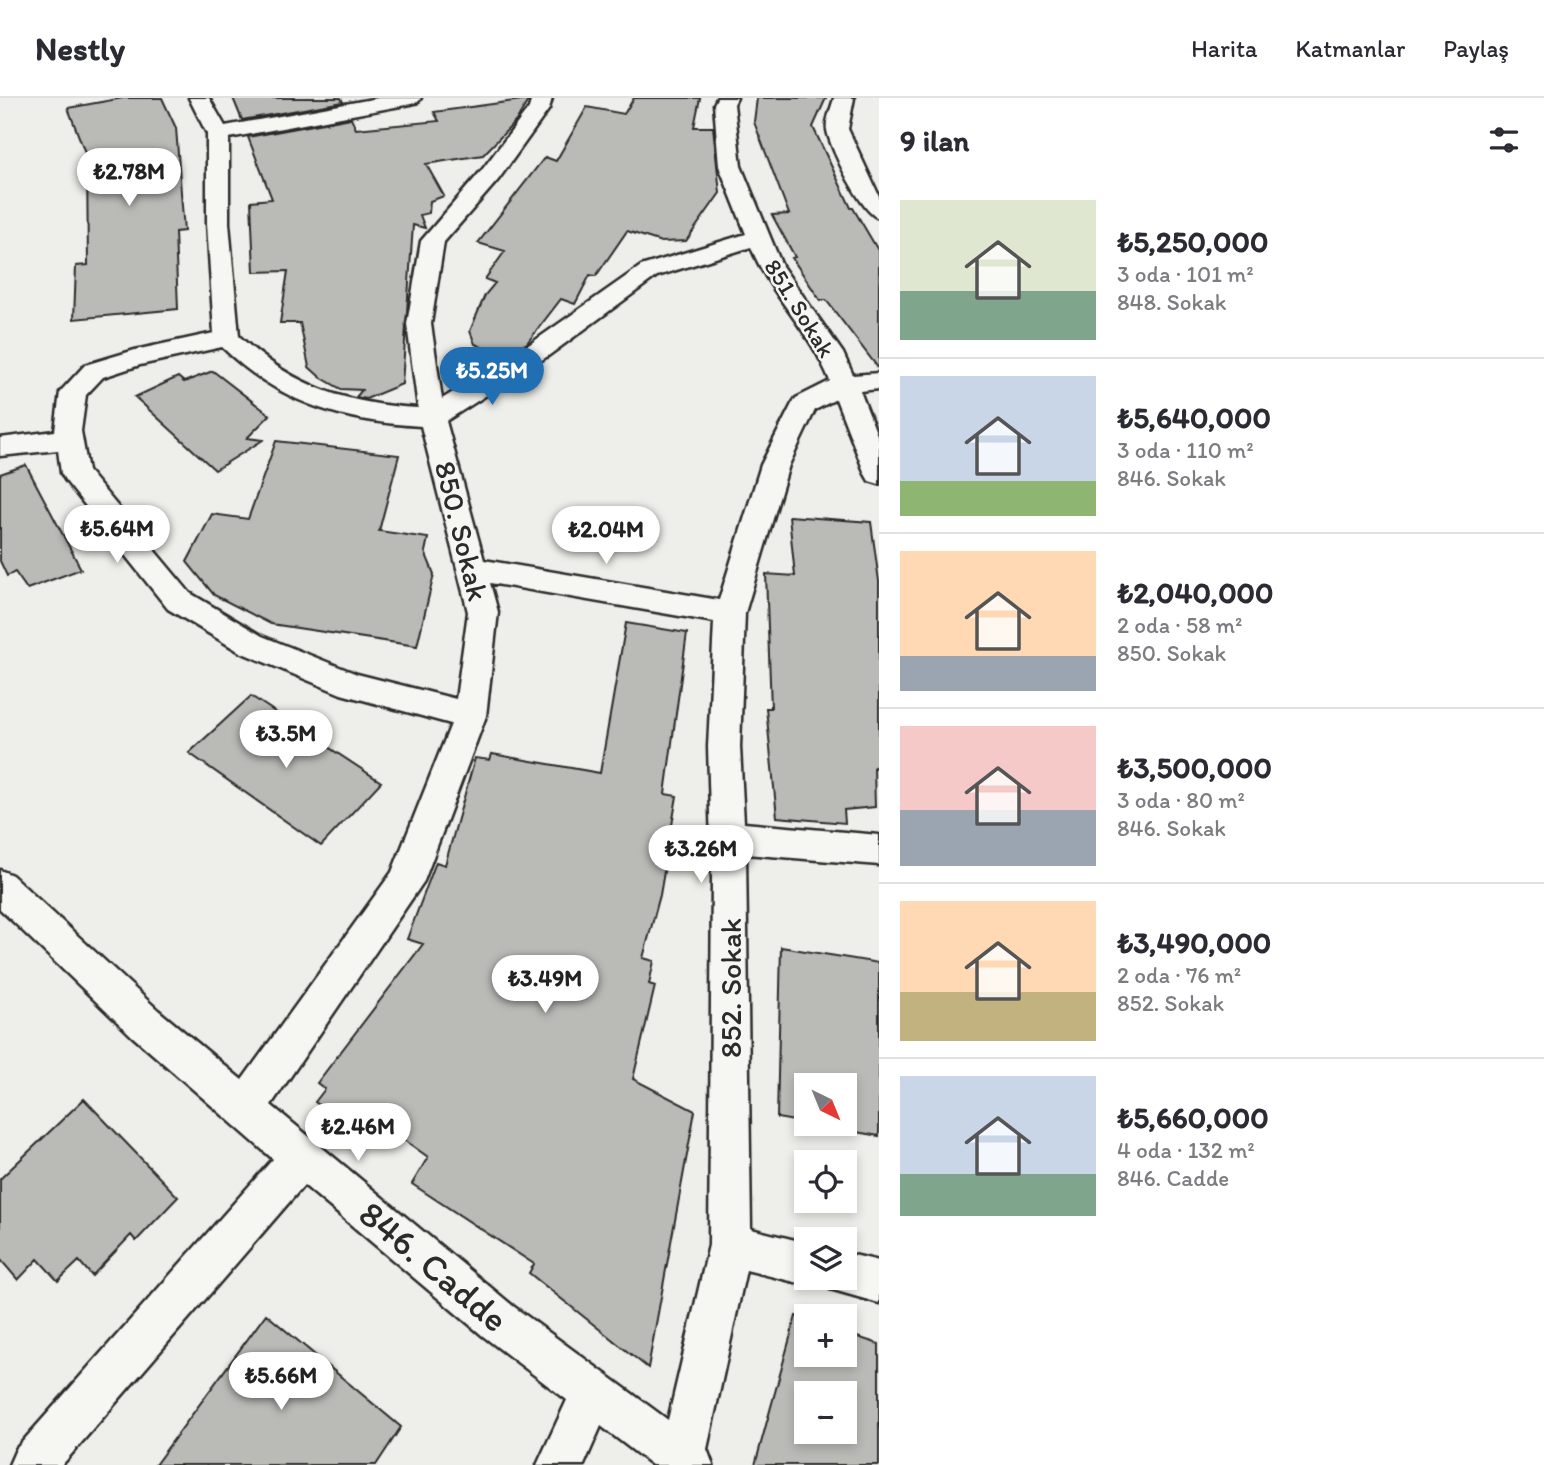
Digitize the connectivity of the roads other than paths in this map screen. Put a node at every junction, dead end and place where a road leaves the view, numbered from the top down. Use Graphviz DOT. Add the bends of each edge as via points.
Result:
graph roads {
  1 [pos="199,98"];
  2 [pos="411,98"];
  3 [pos="542,98"];
  4 [pos="727,98"];
  5 [pos="844,98"];
  6 [pos="218,134"];
  7 [pos="879,211"];
  8 [pos="759,237"];
  9 [pos="227,338"];
  10 [pos="879,381"];
  11 [pos="844,384"];
  12 [pos="432,418"];
  13 [pos="69,439"];
  14 [pos="0,447"];
  15 [pos="879,474"];
  16 [pos="473,569"];
  17 [pos="730,613"];
  18 [pos="470,716"];
  19 [pos="728,837"];
  20 [pos="879,850"];
  21 [pos="0,886"];
  22 [pos="245,1109"];
  23 [pos="302,1157"];
  24 [pos="730,1245"];
  25 [pos="794,1261"];
  26 [pos="857,1276"];
  27 [pos="879,1282"];
  28 [pos="594,1392"];
  29 [pos="686,1461"];
  30 [pos="32,1465"];
  31 [pos="560,1465"];
  1 -- 6 [label="street"];
  2 -- 6 [label="street"];
  3 -- 12 [label="street, 850. Sokak" via="490,175 433,242 419,324"];
  4 -- 8 [label="street, 851. Sokak" via="730,166"];
  5 -- 7 [label="street" via="838,130"];
  6 -- 9 [label="street" via="218,223"];
  8 -- 11 [label="street, 851. Sokak" via="770,266 834,359"];
  8 -- 12 [label="street" via="649,271 539,350"];
  9 -- 12 [label="street" via="251,360 315,399 377,415"];
  9 -- 13 [label="street" via="94,371 73,392"];
  10 -- 11 [label="street"];
  11 -- 15 [label="street, 851. Sokak"];
  11 -- 17 [label="street, 852. Sokak" via="805,404 775,465"];
  12 -- 16 [label="street, 850. Sokak"];
  13 -- 14 [label="street"];
  13 -- 18 [label="street" via="75,473 179,601 251,644 352,685"];
  16 -- 17 [label="street"];
  16 -- 18 [label="street, 850. Sokak" via="483,612"];
  17 -- 19 [label="street, 852. Sokak" via="724,747"];
  18 -- 22 [label="street, 850. Sokak" via="406,880"];
  19 -- 20 [label="street"];
  19 -- 24 [label="street, 852. Sokak"];
  21 -- 22 [label="street, 846. Cadde" via="145,1023"];
  22 -- 23 [label="street, 846. Cadde"];
  23 -- 28 [label="street, 846. Cadde" via="498,1321"];
  23 -- 30 [label="street"];
  24 -- 25 [label="street"];
  24 -- 29 [label="street, 852. Sokak"];
  26 -- 27 [label="street"];
  28 -- 29 [label="street, 846. Cadde"];
  28 -- 31 [label="street"];
}
